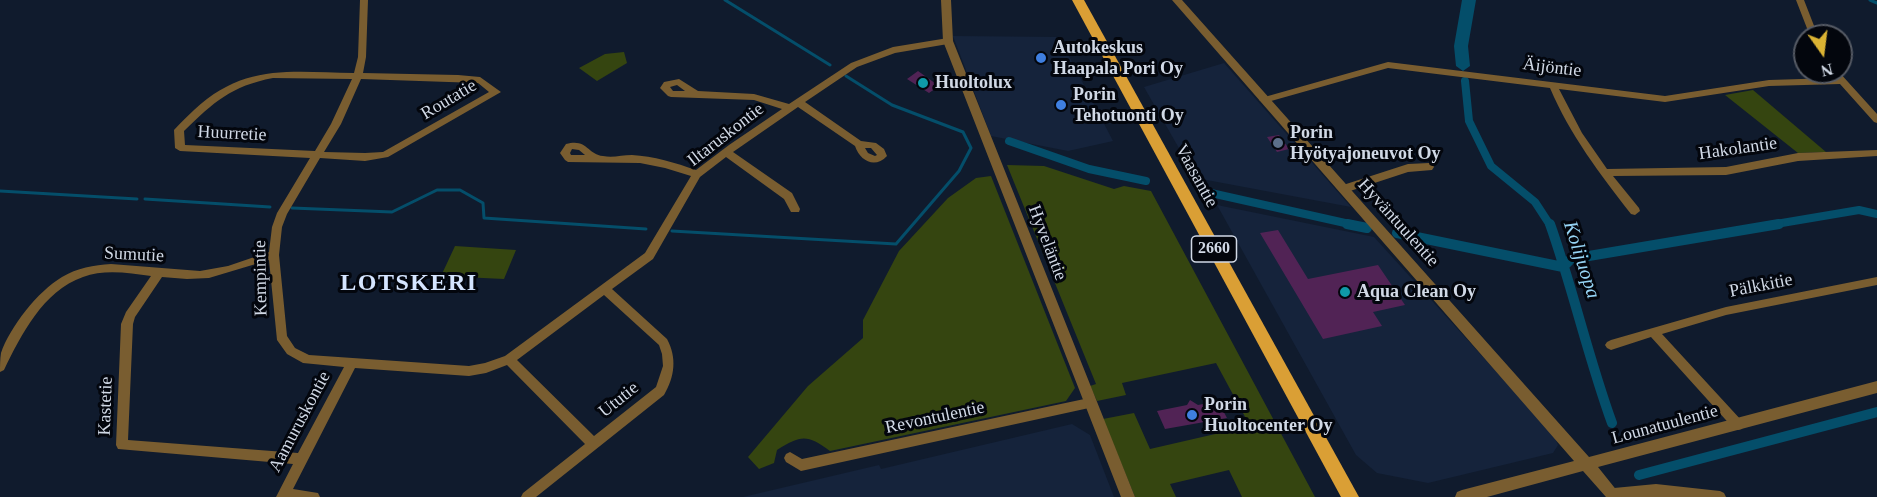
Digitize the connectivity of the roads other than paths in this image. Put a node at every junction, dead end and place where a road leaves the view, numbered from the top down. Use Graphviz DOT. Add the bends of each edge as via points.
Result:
graph roads {
  1 [pos="364,0"];
  2 [pos="946,0"];
  3 [pos="1078,0"];
  4 [pos="1177,0"];
  5 [pos="1800,0"];
  6 [pos="1809,24"];
  7 [pos="948,41"];
  8 [pos="358,76"];
  9 [pos="1793,82"];
  10 [pos="1844,84"];
  11 [pos="1553,85"];
  12 [pos="696,94"];
  13 [pos="1264,100"];
  14 [pos="794,105"];
  15 [pos="1877,120"];
  16 [pos="859,144"];
  17 [pos="726,152"];
  18 [pos="1877,153"];
  19 [pos="318,155"];
  20 [pos="598,159"];
  21 [pos="1429,167"];
  22 [pos="1604,173"];
  23 [pos="697,174"];
  24 [pos="1344,189"];
  25 [pos="795,208"];
  26 [pos="1635,211"];
  27 [pos="274,255"];
  28 [pos="160,272"];
  29 [pos="1877,281"];
  30 [pos="604,290"];
  31 [pos="1653,332"];
  32 [pos="1611,345"];
  33 [pos="509,359"];
  34 [pos="351,365"];
  35 [pos="0,367"];
  36 [pos="1877,387"];
  37 [pos="1089,403"];
  38 [pos="1738,425"];
  39 [pos="593,444"];
  40 [pos="790,458"];
  41 [pos="301,459"];
  42 [pos="1588,464"];
  43 [pos="282,496"];
  44 [pos="1615,496"];
  45 [pos="314,497"];
  46 [pos="527,497"];
  47 [pos="1128,497"];
  48 [pos="1350,497"];
  49 [pos="1462,497"];
  50 [pos="1720,497"];
  1 -- 8 [label="street, Kempintie"];
  2 -- 7 [label="street, Hyveläntie"];
  3 -- 48 [label="main road, Vaasantie / 2660"];
  4 -- 13 [label="street, Hyväntuulentie"];
  5 -- 6 [label="street"];
  7 -- 14 [label="street, Iltaruskontie" via="872,57"];
  7 -- 37 [label="street, Hyveläntie"];
  8 -- 19 [label="street, Kempintie"];
  8 -- 19 [label="street, Routatie" via="480,80 496,92 385,155"];
  8 -- 19 [label="street, Huurretie" via="254,78 218,92 178,130 180,148"];
  9 -- 11 [label="street, Äijöntie" via="1665,99"];
  10 -- 15 [label="street"];
  11 -- 13 [label="street, Äijöntie" via="1388,64"];
  11 -- 22 [label="street" via="1584,146"];
  12 -- 14 [label="street" via="754,97"];
  13 -- 24 [label="street, Hyväntuulentie"];
  14 -- 16 [label="street"];
  14 -- 17 [label="street, Iltaruskontie"];
  17 -- 23 [label="street, Iltaruskontie"];
  17 -- 25 [label="street" via="788,196"];
  18 -- 22 [label="street, Hakolantie" via="1798,157 1726,171"];
  19 -- 27 [label="street, Kempintie" via="282,213"];
  20 -- 23 [label="street" via="652,161"];
  21 -- 24 [label="street" via="1408,168"];
  22 -- 26 [label="street"];
  23 -- 30 [label="street, Iltaruskontie" via="648,256"];
  24 -- 42 [label="street, Hyväntuulentie"];
  27 -- 28 [label="street, Sumutie" via="217,273"];
  27 -- 34 [label="street, Kempintie" via="279,328 285,344 308,360"];
  28 -- 35 [label="street, Sumutie" via="101,268 57,284 11,343"];
  28 -- 41 [label="street, Kastetie" via="127,324 122,445"];
  29 -- 31 [label="street, Pälkkitie" via="1726,311"];
  30 -- 33 [label="street, Iltaruskontie"];
  30 -- 39 [label="street, Ututie" via="663,342 669,358 660,391"];
  31 -- 32 [label="street, Pälkkitie"];
  31 -- 38 [label="street"];
  33 -- 34 [label="street, Kempintie" via="469,371"];
  33 -- 39 [label="street, Ututie"];
  34 -- 41 [label="street, Aamuruskontie"];
  36 -- 38 [label="street, Lounatuulentie"];
  37 -- 40 [label="street, Revontulentie" via="801,465"];
  37 -- 47 [label="street, Hyveläntie"];
  38 -- 42 [label="street, Lounatuulentie"];
  39 -- 46 [label="street"];
  41 -- 43 [label="street, Aamuruskontie"];
  42 -- 44 [label="street, Hyväntuulentie"];
  42 -- 49 [label="street, Lounatuulentie"];
  43 -- 45 [label="street"];
  44 -- 50 [label="street" via="1656,490"];
}
